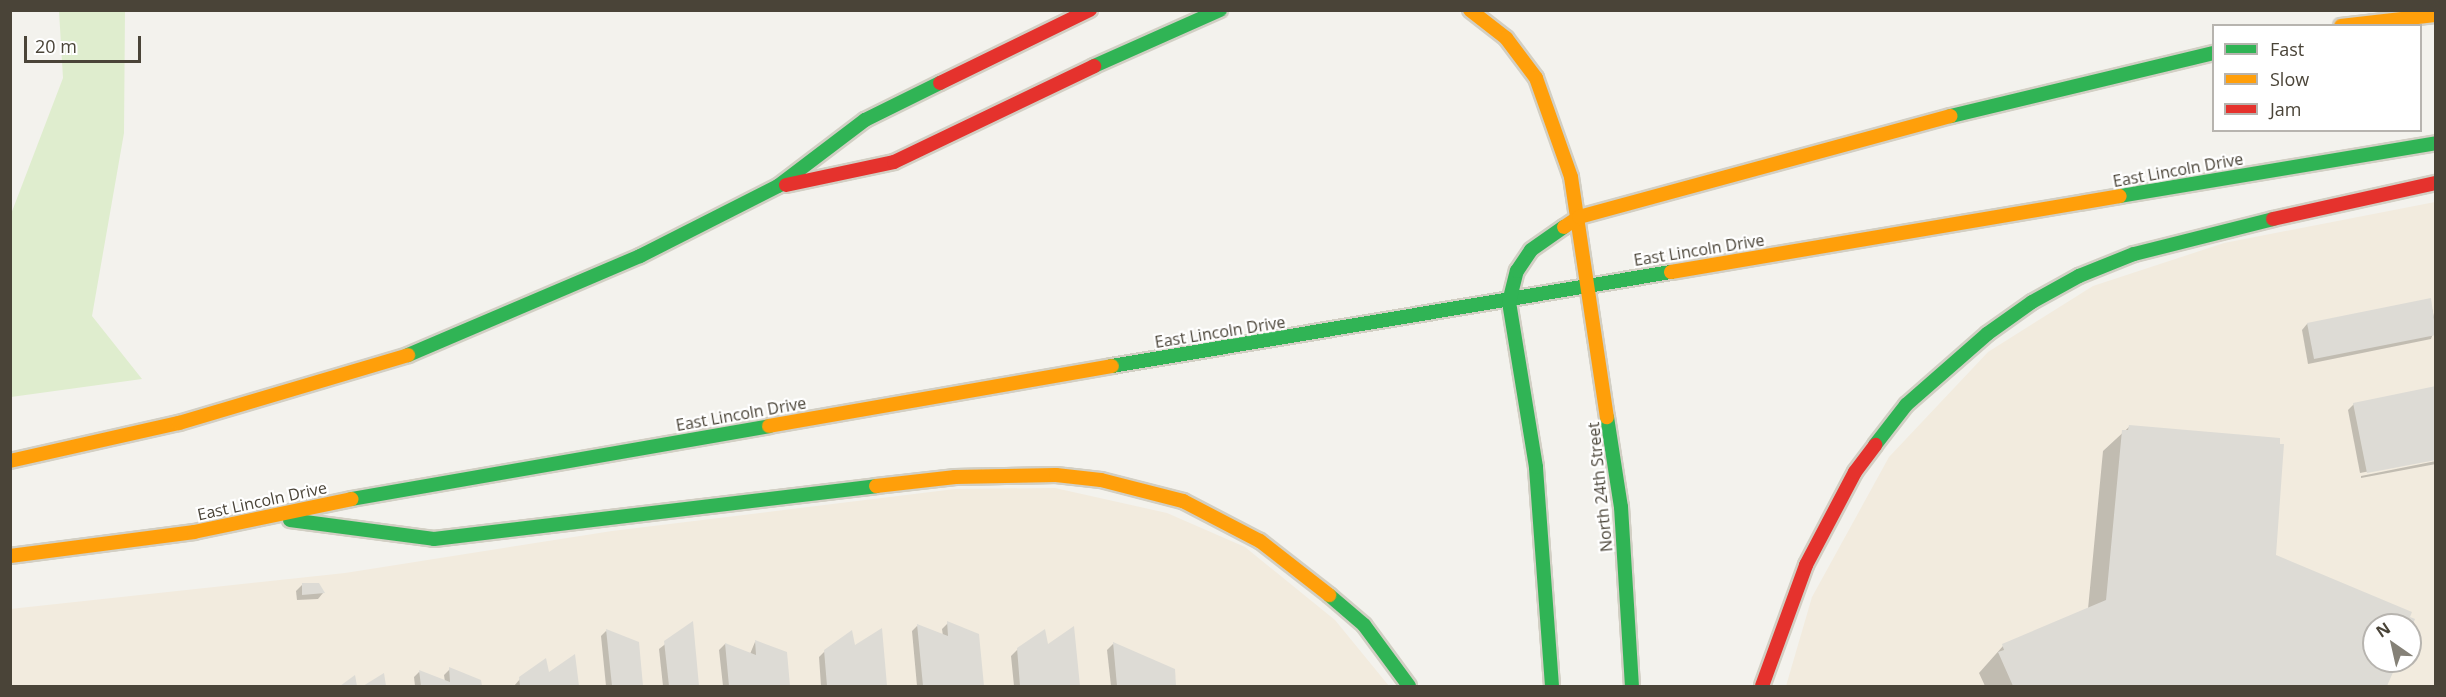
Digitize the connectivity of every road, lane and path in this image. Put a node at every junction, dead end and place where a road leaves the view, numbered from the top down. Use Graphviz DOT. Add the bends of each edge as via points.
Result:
graph roads {
  1 [pos="1090,10"];
  2 [pos="1220,10"];
  3 [pos="1470,10"];
  4 [pos="2436,15"];
  5 [pos="2358,24"];
  6 [pos="2212,53"];
  7 [pos="2436,143"];
  8 [pos="2436,183"];
  9 [pos="778,186"];
  10 [pos="1579,217"];
  11 [pos="1585,286"];
  12 [pos="1509,302"];
  13 [pos="10,461"];
  14 [pos="258,516"];
  15 [pos="10,556"];
  16 [pos="1409,687"];
  17 [pos="1552,687"];
  18 [pos="1632,687"];
  19 [pos="1762,687"];
  1 -- 9 [label="main road" via="865,120"];
  2 -- 9 [label="main road" via="1097,64 894,162"];
  3 -- 10 [label="main road, North 24th Street" via="1506,38 1536,78 1571,177"];
  4 -- 5 [label="main road"];
  6 -- 10 [label="main road" via="2011,100"];
  7 -- 11 [label="main road, East Lincoln Drive"];
  8 -- 19 [label="main road" via="2188,237 2134,254 2079,276 2032,302 1987,334 1906,405 1854,472 1806,565"];
  9 -- 13 [label="main road" via="544,300 398,359 179,423"];
  10 -- 11 [label="main road, North 24th Street"];
  10 -- 12 [label="main road" via="1531,250 1517,271"];
  11 -- 12 [label="main road, East Lincoln Drive"];
  11 -- 18 [label="main road, North 24th Street" via="1596,329 1621,507"];
  12 -- 14 [label="main road, East Lincoln Drive" via="1002,385"];
  12 -- 17 [label="main road" via="1536,467"];
  14 -- 15 [label="main road, East Lincoln Drive" via="194,532"];
  14 -- 16 [label="main road" via="434,539 955,477 1056,475 1101,480 1183,501 1223,519 1295,565 1364,625"];
}
